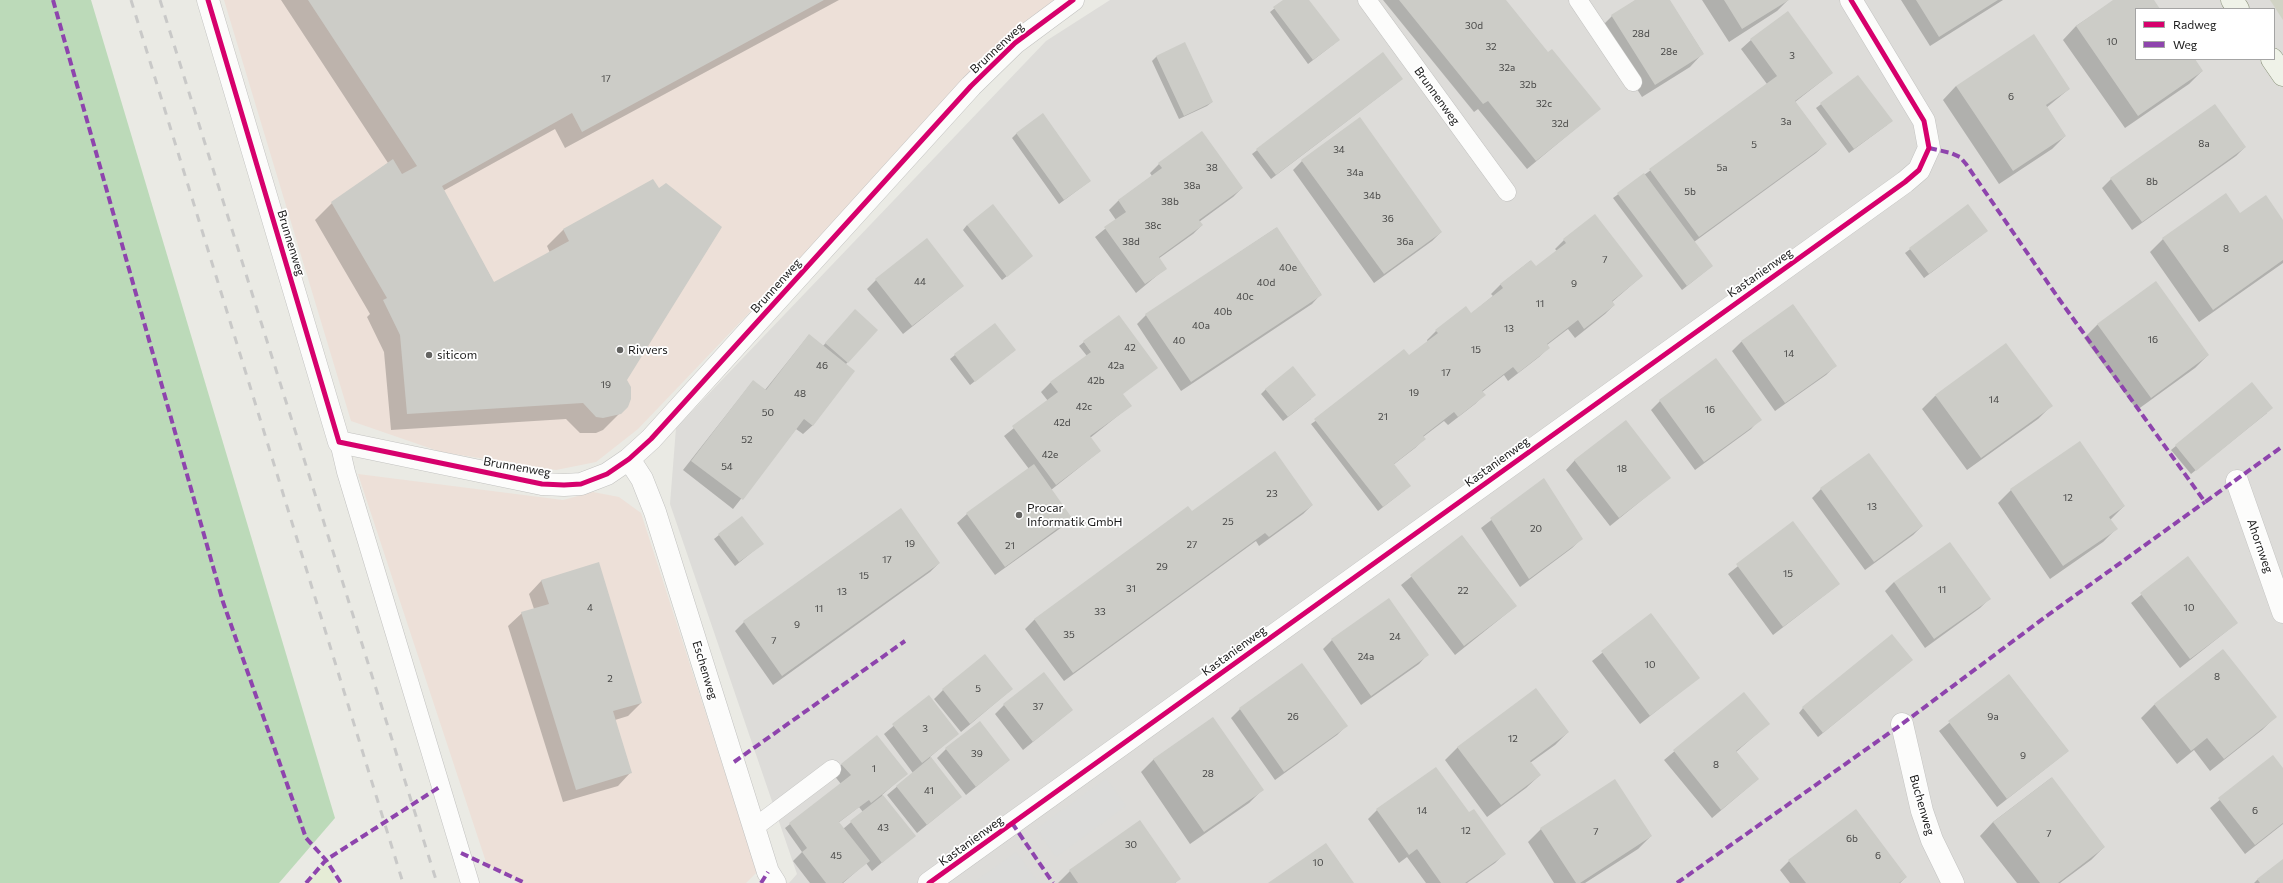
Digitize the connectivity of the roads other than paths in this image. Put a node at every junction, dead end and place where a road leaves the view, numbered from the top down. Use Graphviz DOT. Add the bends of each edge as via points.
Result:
graph roads {
  1 [pos="208,0"];
  2 [pos="1073,0"];
  3 [pos="1367,0"];
  4 [pos="1578,0"];
  5 [pos="1851,0"];
  6 [pos="2273,60"];
  7 [pos="2283,75"];
  8 [pos="1633,82"];
  9 [pos="1507,192"];
  10 [pos="339,442"];
  11 [pos="629,460"];
  12 [pos="2237,481"];
  13 [pos="2283,612"];
  14 [pos="1902,724"];
  15 [pos="832,769"];
  16 [pos="755,828"];
  17 [pos="470,883"];
  18 [pos="775,883"];
  19 [pos="930,883"];
  20 [pos="1953,883"];
  1 -- 10 [label="street, Brunnenweg"];
  2 -- 11 [label="street, Brunnenweg" via="1014,43 971,86 656,434"];
  3 -- 9 [label="lane, Brunnenweg"];
  4 -- 8 [label="lane"];
  5 -- 19 [label="street, Kastanienweg" via="1924,121 1929,148 1919,170"];
  6 -- 7 [label="street"];
  10 -- 11 [label="street, Brunnenweg" via="542,484 581,484 607,474"];
  10 -- 17 [label="lane"];
  11 -- 16 [label="street, Eschenweg" via="642,479 655,512"];
  12 -- 13 [label="street, Ahornweg"];
  14 -- 20 [label="street, Buchenweg" via="1922,810 1932,840"];
  15 -- 16 [label="lane"];
  16 -- 18 [label="street, Eschenweg" via="768,872"];
}
